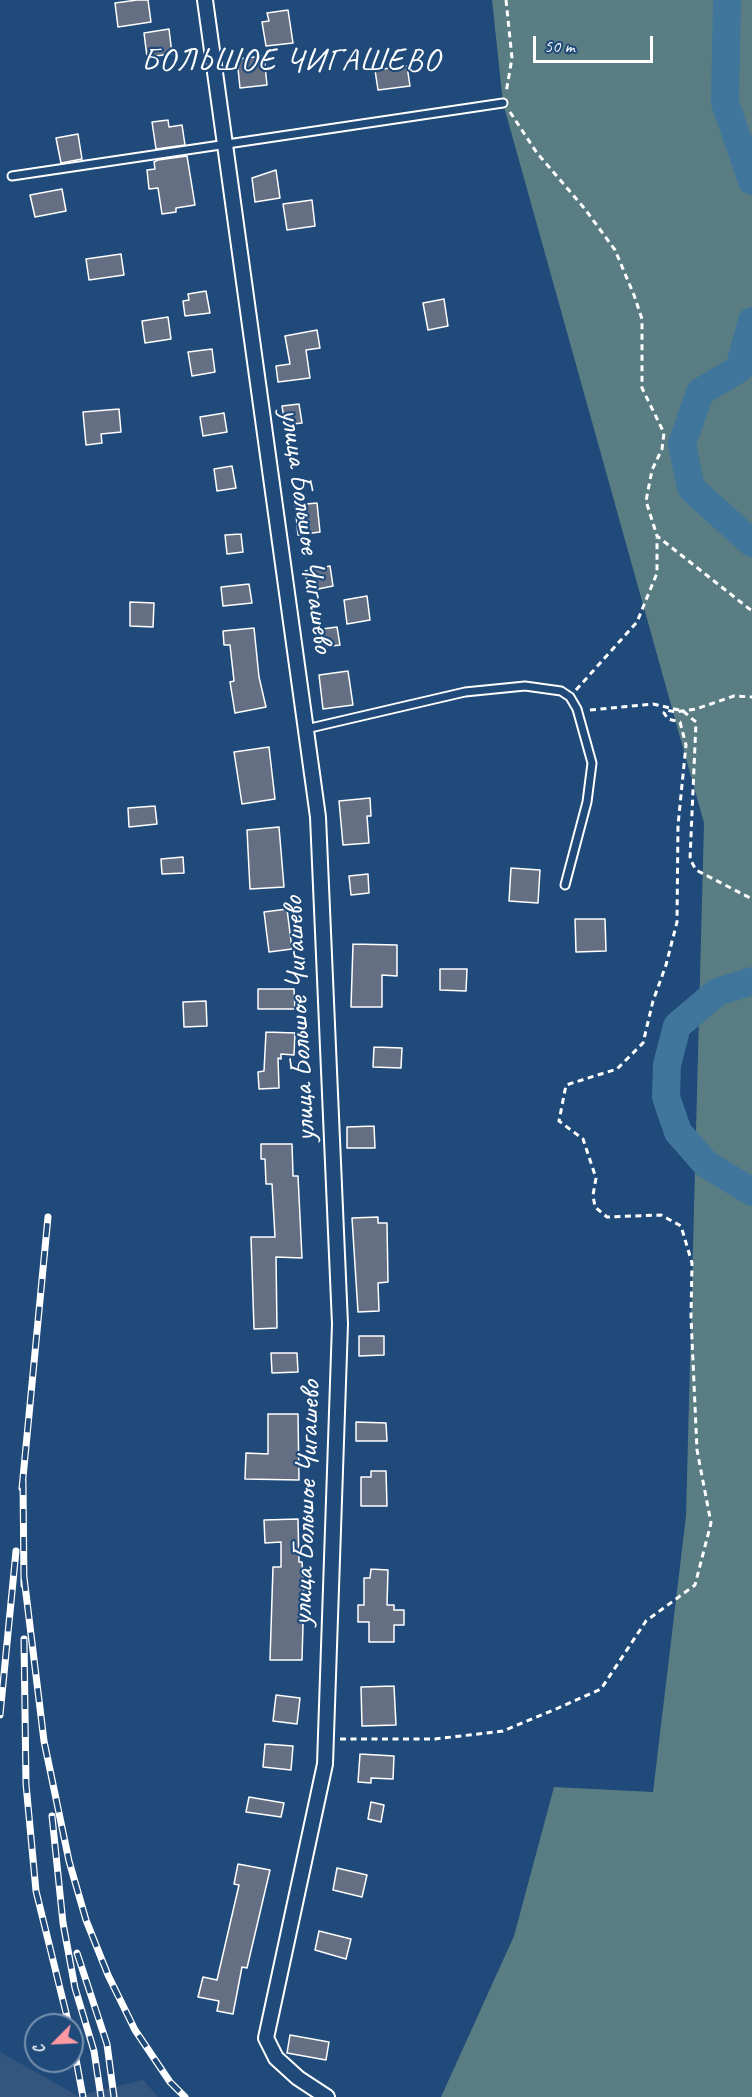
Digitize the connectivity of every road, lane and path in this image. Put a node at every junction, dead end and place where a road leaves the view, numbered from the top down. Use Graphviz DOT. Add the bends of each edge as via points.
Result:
graph roads {
  1 [pos="206,0"];
  2 [pos="506,0"];
  3 [pos="503,103"];
  4 [pos="225,145"];
  5 [pos="12,176"];
  6 [pos="657,536"];
  7 [pos="752,611"];
  8 [pos="570,697"];
  9 [pos="752,697"];
  10 [pos="683,711"];
  11 [pos="306,729"];
  12 [pos="565,885"];
  13 [pos="752,899"];
  14 [pos="326,1739"];
  15 [pos="327,2097"];
  1 -- 4 [label="street, улица Большое Чигашево"];
  2 -- 3 [label="path" via="512,58 511,80"];
  3 -- 4 [label="lane"];
  3 -- 6 [label="path" via="537,153 615,250 634,295 642,319 642,388 664,433 646,501"];
  4 -- 5 [label="lane"];
  4 -- 11 [label="street, улица Большое Чигашево"];
  6 -- 7 [label="path"];
  6 -- 8 [label="path" via="657,573 637,622"];
  8 -- 10 [label="path" via="592,711 653,704"];
  8 -- 11 [label="lane" via="561,691 525,686 465,692"];
  8 -- 12 [label="lane" via="592,763 587,802"];
  9 -- 10 [label="path" via="727,698"];
  10 -- 13 [label="path" via="696,722 690,859 696,870"];
  10 -- 14 [label="path" via="664,713 668,719 680,722 686,745 678,825 677,922 643,1043 617,1070 566,1085 560,1121 583,1139 596,1178 595,1207 607,1218 661,1215 681,1226 690,1254 698,1450 711,1523 695,1585 646,1621 601,1689 556,1709 503,1731 435,1739"];
  11 -- 14 [label="street, улица Большое Чигашево" via="318,817 340,1324"];
  14 -- 15 [label="street, улица Большое Чигашево" via="325,1764 266,2038 276,2058"];
}
